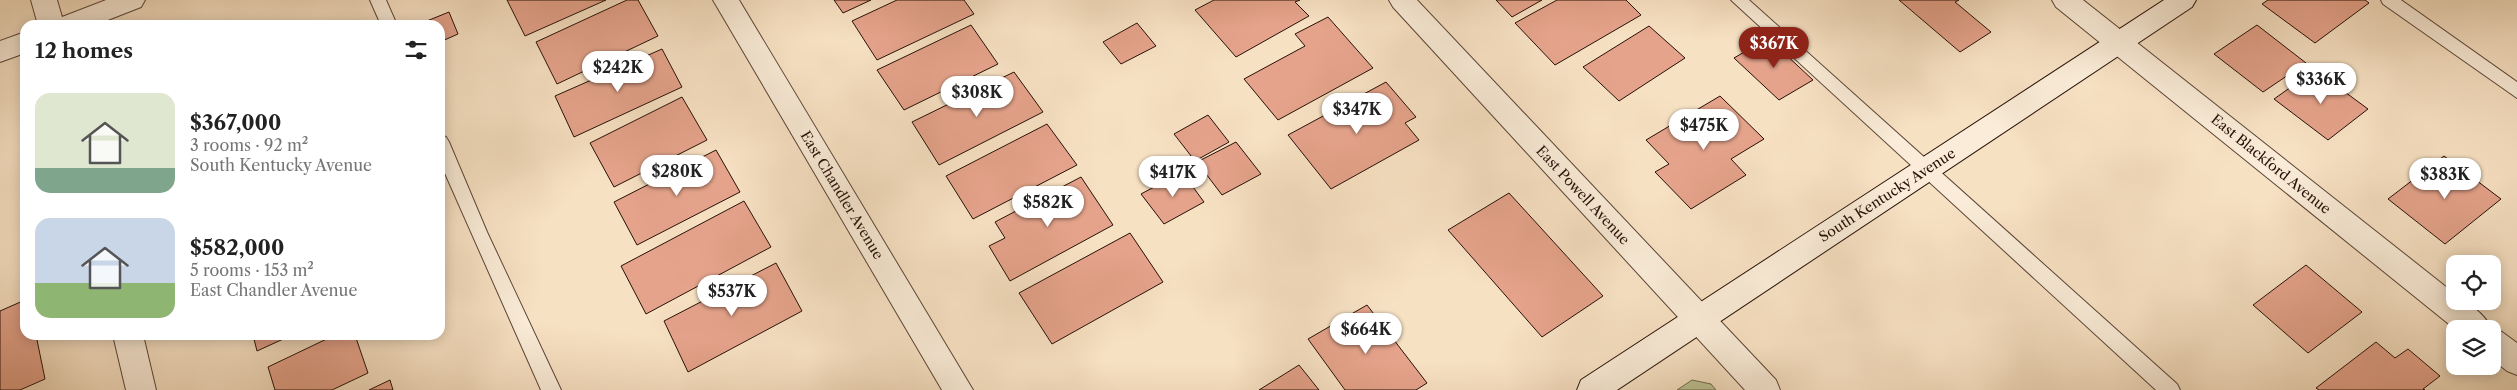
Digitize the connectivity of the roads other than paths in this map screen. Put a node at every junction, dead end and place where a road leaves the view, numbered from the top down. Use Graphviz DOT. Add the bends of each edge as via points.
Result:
graph roads {
  1 [pos="44,0"];
  2 [pos="132,0"];
  3 [pos="378,0"];
  4 [pos="726,0"];
  5 [pos="1402,0"];
  6 [pos="1739,0"];
  7 [pos="2065,0"];
  8 [pos="2183,0"];
  9 [pos="2389,0"];
  10 [pos="50,20"];
  11 [pos="81,20"];
  12 [pos="387,20"];
  13 [pos="2118,43"];
  14 [pos="20,44"];
  15 [pos="0,52"];
  16 [pos="2517,91"];
  17 [pos="445,154"];
  18 [pos="1926,169"];
  19 [pos="1699,319"];
  20 [pos="2466,320"];
  21 [pos="129,340"];
  22 [pos="2501,348"];
  23 [pos="2517,361"];
  24 [pos="141,390"];
  25 [pos="551,390"];
  26 [pos="958,390"];
  27 [pos="1592,390"];
  28 [pos="1764,390"];
  29 [pos="2170,390"];
  1 -- 10 [label="street"];
  2 -- 11 [label="street"];
  3 -- 12 [label="lane"];
  4 -- 26 [label="street, East Chandler Avenue"];
  5 -- 19 [label="street, East Powell Avenue"];
  6 -- 18 [label="lane"];
  7 -- 13 [label="street, East Blackford Avenue"];
  8 -- 13 [label="street, South Kentucky Avenue"];
  9 -- 16 [label="lane"];
  13 -- 18 [label="street, South Kentucky Avenue"];
  13 -- 20 [label="street, East Blackford Avenue"];
  14 -- 15 [label="street"];
  17 -- 25 [label="lane"];
  18 -- 19 [label="street, South Kentucky Avenue"];
  18 -- 29 [label="lane"];
  19 -- 27 [label="street, South Kentucky Avenue"];
  19 -- 28 [label="street, East Powell Avenue"];
  21 -- 24 [label="street"];
  22 -- 23 [label="street"];
}
